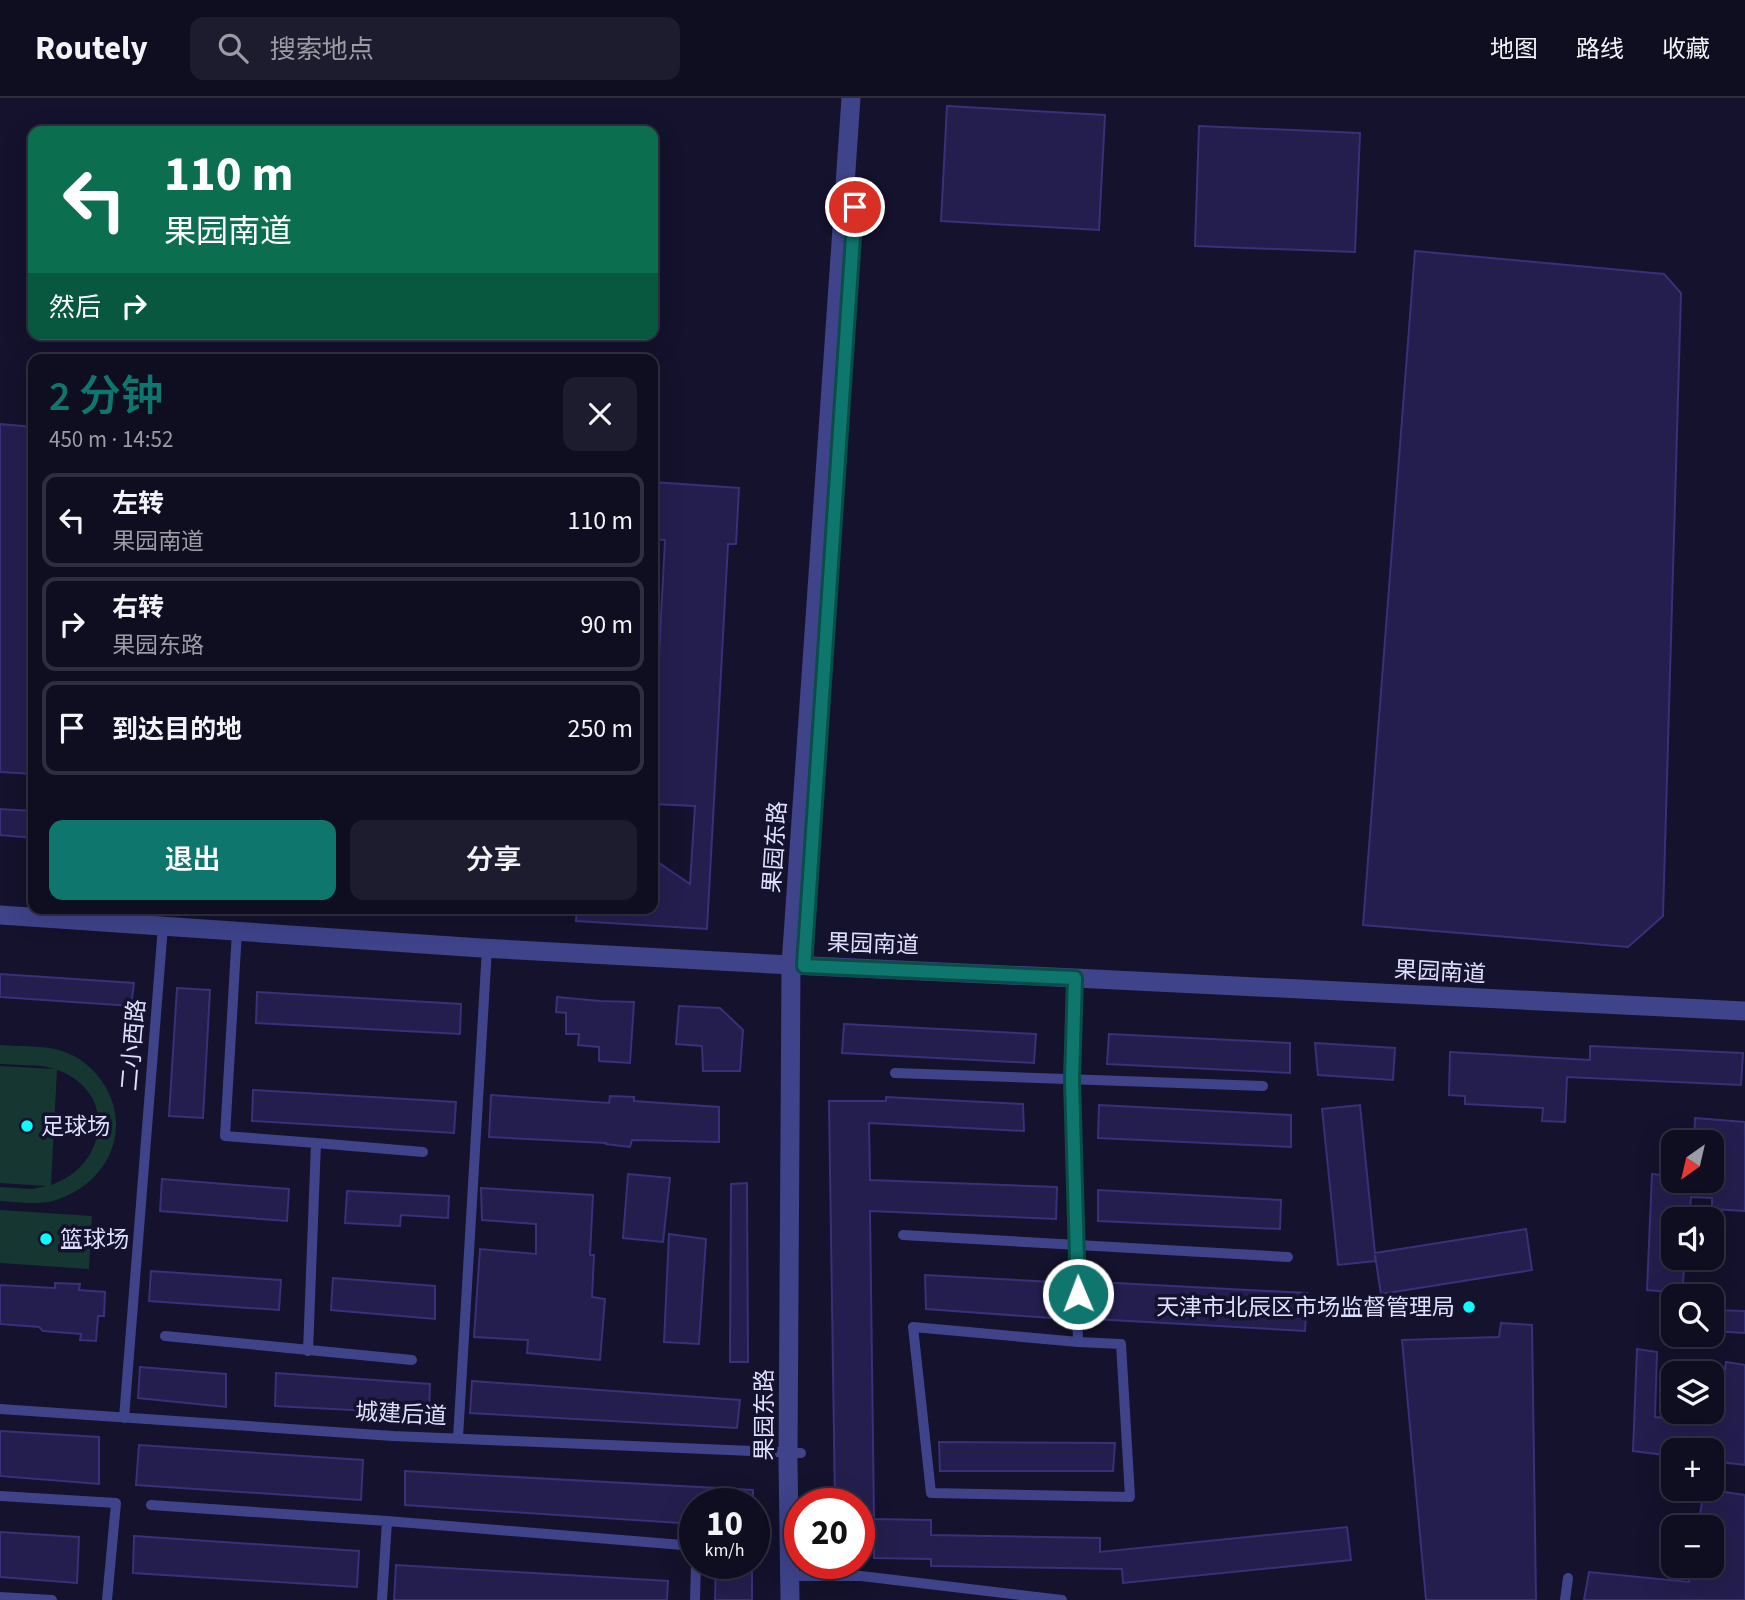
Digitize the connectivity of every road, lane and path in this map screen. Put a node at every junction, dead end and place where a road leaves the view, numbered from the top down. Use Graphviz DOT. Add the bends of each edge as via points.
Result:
graph roads {
  1 [pos="851,98"];
  2 [pos="862,98"];
  3 [pos="0,915"];
  4 [pos="0,927"];
  5 [pos="163,932"];
  6 [pos="236,936"];
  7 [pos="487,952"];
  8 [pos="798,969"];
  9 [pos="1075,983"];
  10 [pos="1745,1011"];
  11 [pos="1745,1021"];
  12 [pos="895,1073"];
  13 [pos="1072,1080"];
  14 [pos="1263,1086"];
  15 [pos="316,1143"];
  16 [pos="423,1152"];
  17 [pos="903,1235"];
  18 [pos="1077,1245"];
  19 [pos="1288,1257"];
  20 [pos="165,1336"];
  21 [pos="1078,1342"];
  22 [pos="308,1351"];
  23 [pos="412,1360"];
  24 [pos="0,1409"];
  25 [pos="124,1418"];
  26 [pos="458,1438"];
  27 [pos="795,1453"];
  28 [pos="796,1488"];
  29 [pos="799,1488"];
  30 [pos="0,1496"];
  31 [pos="150,1505"];
  32 [pos="387,1521"];
  33 [pos="679,1545"];
  34 [pos="875,1578"];
  35 [pos="1568,1578"];
  36 [pos="696,1579"];
  37 [pos="795,1579"];
  38 [pos="798,1579"];
  39 [pos="0,1597"];
  40 [pos="35,1599"];
  41 [pos="52,1600"];
  42 [pos="107,1600"];
  43 [pos="382,1600"];
  44 [pos="695,1600"];
  45 [pos="789,1600"];
  46 [pos="801,1600"];
  47 [pos="1062,1600"];
  48 [pos="1565,1600"];
  1 -- 8 [label="street, 果园东路"];
  2 -- 8 [label="street, 果园东路"];
  3 -- 5 [label="street, 果园南道"];
  4 -- 5 [label="street, 果园南道"];
  5 -- 6 [label="street, 果园南道"];
  5 -- 25 [label="lane, 二小西路"];
  6 -- 7 [label="street, 果园南道"];
  6 -- 15 [label="lane" via="225,1136"];
  7 -- 8 [label="street, 果园南道"];
  7 -- 26 [label="lane"];
  8 -- 9 [label="street, 果园南道"];
  8 -- 27 [label="street, 果园东路"];
  9 -- 10 [label="street, 果园南道"];
  9 -- 11 [label="street, 果园南道"];
  9 -- 13 [label="lane"];
  12 -- 13 [label="lane"];
  13 -- 14 [label="lane"];
  13 -- 18 [label="lane"];
  15 -- 16 [label="lane"];
  15 -- 22 [label="lane"];
  17 -- 18 [label="lane"];
  18 -- 19 [label="lane"];
  18 -- 21 [label="lane"];
  20 -- 22 [label="lane"];
  21 -- 21 [label="lane" via="913,1327 931,1493 1130,1497 1121,1344"];
  22 -- 23 [label="lane"];
  24 -- 25 [label="lane, 城建后道"];
  25 -- 26 [label="lane, 城建后道"];
  26 -- 27 [label="lane, 城建后道"];
  27 -- 28 [label="street, 果园东路"];
  27 -- 29 [label="street, 果园东路"];
  30 -- 42 [label="lane" via="116,1503"];
  31 -- 32 [label="lane"];
  32 -- 33 [label="lane"];
  32 -- 43 [label="lane"];
  34 -- 47 [label="lane"];
  35 -- 48 [label="lane"];
  36 -- 44 [label="lane"];
  37 -- 45 [label="street, 果园东路"];
  38 -- 46 [label="street, 果园东路"];
  39 -- 40 [label="lane"];
  40 -- 41 [label="lane"];
}
